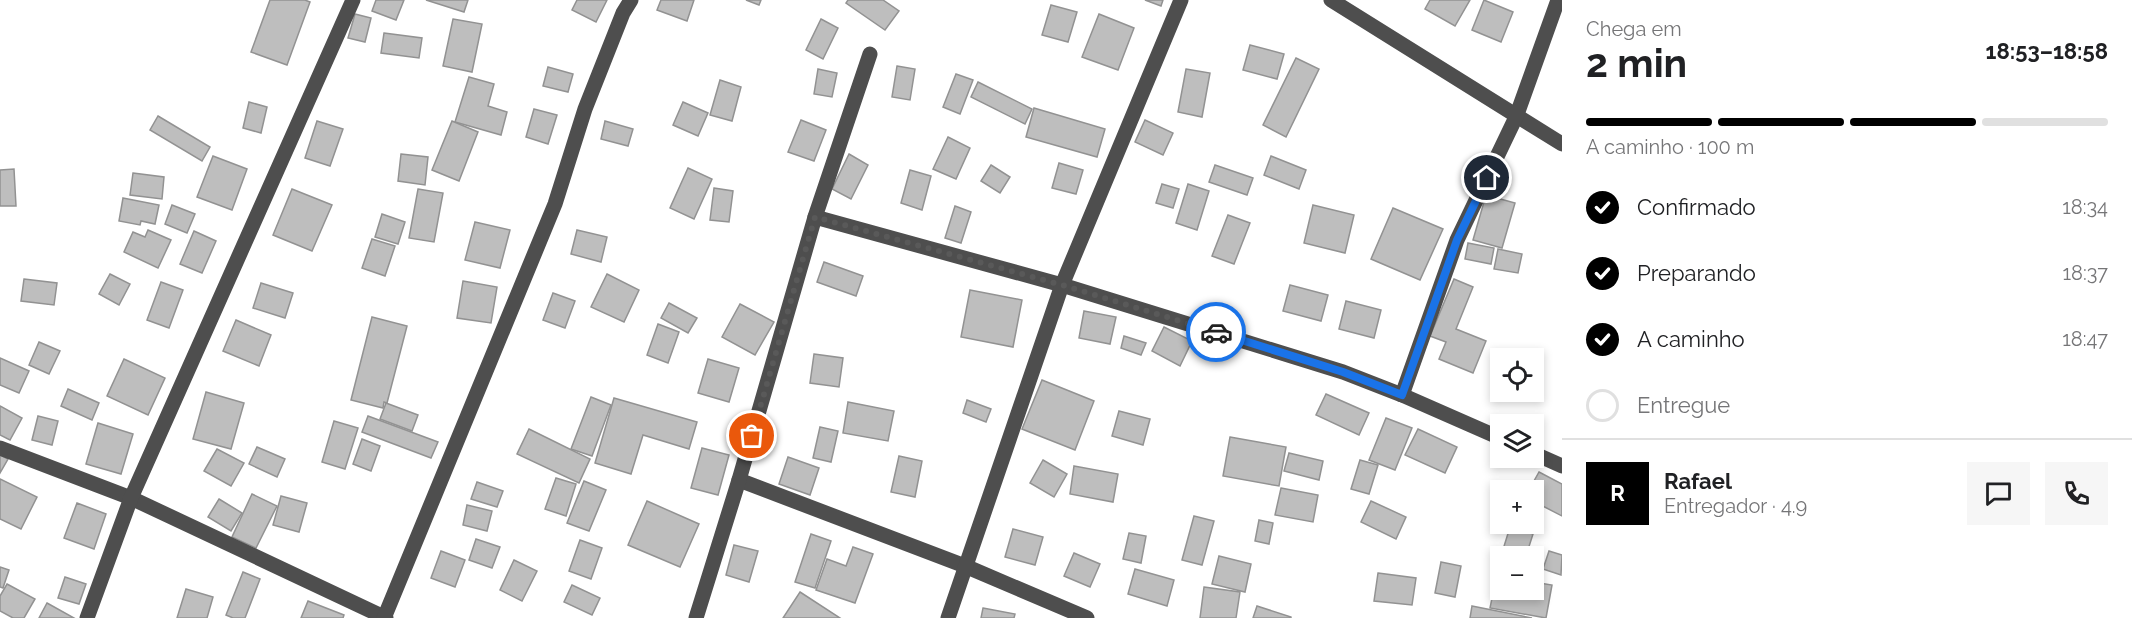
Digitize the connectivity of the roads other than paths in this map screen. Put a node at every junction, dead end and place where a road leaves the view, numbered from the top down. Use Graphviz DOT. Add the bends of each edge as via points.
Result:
graph roads {
  1 [pos="353,0"];
  2 [pos="631,0"];
  3 [pos="1181,0"];
  4 [pos="1332,0"];
  5 [pos="1558,0"];
  6 [pos="870,54"];
  7 [pos="1516,117"];
  8 [pos="1562,144"];
  9 [pos="815,217"];
  10 [pos="1062,285"];
  11 [pos="1402,395"];
  12 [pos="1490,434"];
  13 [pos="0,448"];
  14 [pos="1544,458"];
  15 [pos="1562,466"];
  16 [pos="739,480"];
  17 [pos="131,498"];
  18 [pos="965,566"];
  19 [pos="87,618"];
  20 [pos="385,618"];
  21 [pos="696,618"];
  22 [pos="948,618"];
  23 [pos="1087,618"];
  1 -- 17 [label="street"];
  2 -- 20 [label="street" via="585,109 555,204"];
  3 -- 10 [label="street"];
  4 -- 7 [label="street"];
  5 -- 7 [label="street"];
  6 -- 9 [label="street"];
  7 -- 8 [label="street"];
  7 -- 11 [label="street" via="1457,240"];
  9 -- 10 [label="street"];
  9 -- 16 [label="street"];
  10 -- 11 [label="street" via="1343,372"];
  10 -- 18 [label="street"];
  11 -- 12 [label="street"];
  13 -- 17 [label="street"];
  14 -- 15 [label="street"];
  16 -- 18 [label="street"];
  16 -- 21 [label="street"];
  17 -- 19 [label="street"];
  17 -- 20 [label="street"];
  18 -- 22 [label="street"];
  18 -- 23 [label="street"];
}
